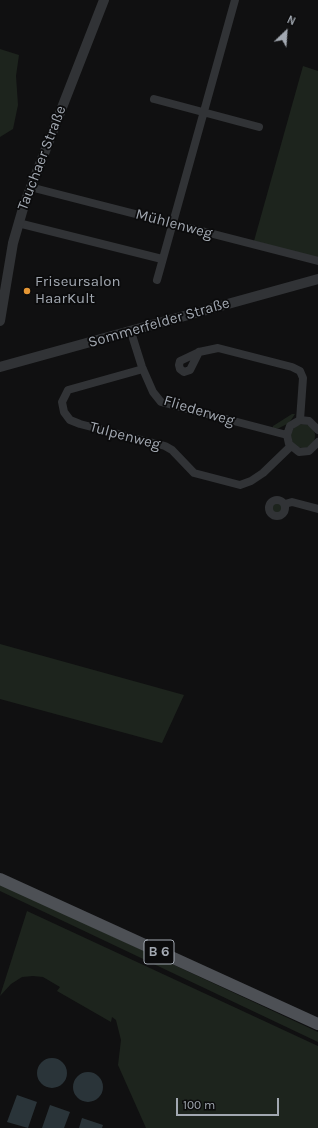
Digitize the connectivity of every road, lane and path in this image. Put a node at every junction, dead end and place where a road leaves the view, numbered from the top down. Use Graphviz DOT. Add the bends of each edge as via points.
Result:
graph roads {
  1 [pos="104,0"];
  2 [pos="235,0"];
  3 [pos="154,99"];
  4 [pos="205,112"];
  5 [pos="259,127"];
  6 [pos="30,186"];
  7 [pos="173,223"];
  8 [pos="18,224"];
  9 [pos="162,259"];
  10 [pos="318,261"];
  11 [pos="318,279"];
  12 [pos="157,280"];
  13 [pos="0,321"];
  14 [pos="132,332"];
  15 [pos="199,352"];
  16 [pos="0,367"];
  17 [pos="143,369"];
  18 [pos="300,420"];
  19 [pos="318,427"];
  20 [pos="287,435"];
  21 [pos="318,442"];
  22 [pos="291,446"];
  23 [pos="285,504"];
  24 [pos="318,508"];
  25 [pos="0,879"];
  26 [pos="318,1024"];
  1 -- 6 [label="street, Tauchaer Straße"];
  2 -- 4 [label="street"];
  3 -- 4 [label="street"];
  4 -- 5 [label="street"];
  4 -- 7 [label="street"];
  6 -- 7 [label="street, Mühlenweg"];
  6 -- 8 [label="street, Tauchaer Straße"];
  7 -- 9 [label="street"];
  7 -- 10 [label="street, Mühlenweg"];
  8 -- 9 [label="street"];
  8 -- 13 [label="street, Tauchaer Straße"];
  9 -- 12 [label="street"];
  11 -- 14 [label="street, Sommerfelder Straße"];
  14 -- 16 [label="street, Sommerfelder Straße"];
  14 -- 17 [label="street, Fliederweg"];
  15 -- 18 [label="street" via="218,348 300,371 303,378"];
  17 -- 20 [label="street, Fliederweg" via="153,392 161,402"];
  17 -- 22 [label="street, Tulpenweg" via="68,390 62,402 64,412 70,420 80,424 165,446 194,474 240,485 257,477"];
  18 -- 19 [label="street" via="309,421"];
  18 -- 20 [label="street" via="292,424"];
  20 -- 22 [label="street"];
  21 -- 22 [label="street" via="314,448 306,452"];
  23 -- 24 [label="street" via="292,502"];
  25 -- 26 [label="main road, B 6"];
}
